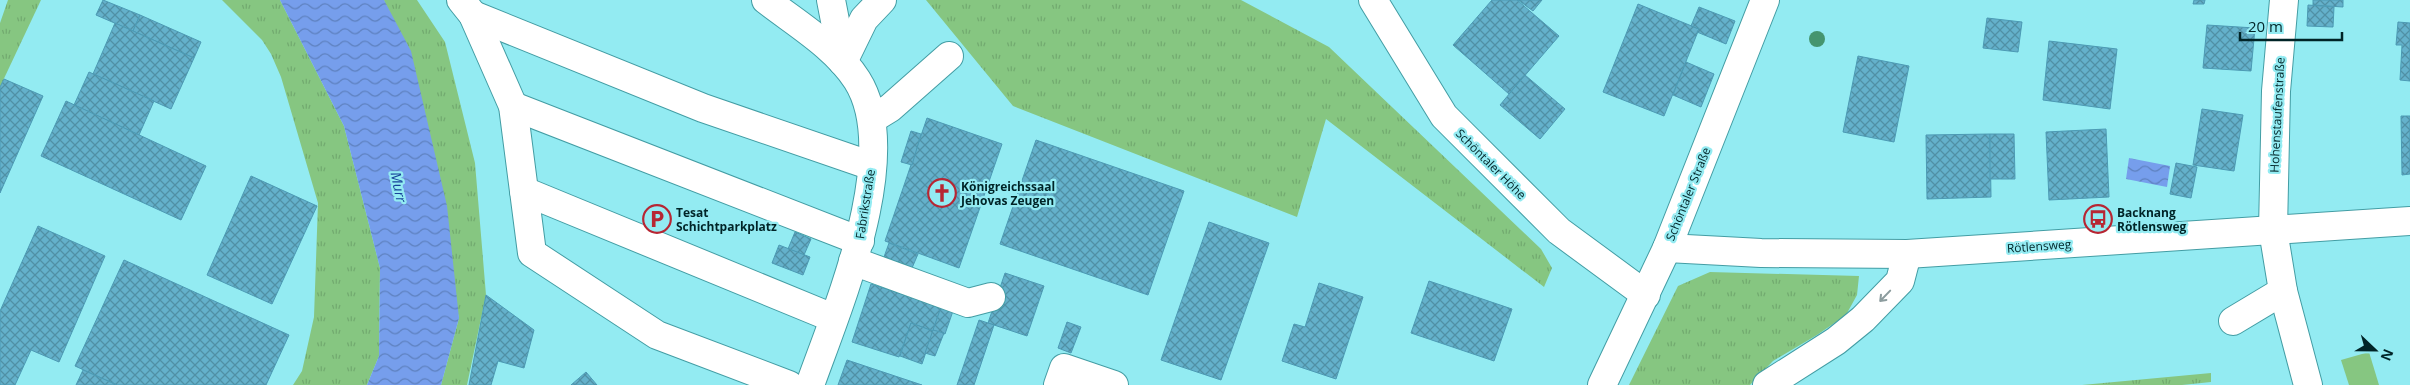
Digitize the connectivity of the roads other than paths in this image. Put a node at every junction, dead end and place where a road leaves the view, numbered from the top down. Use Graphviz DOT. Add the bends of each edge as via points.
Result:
graph roads {
  1 [pos="766,0"];
  2 [pos="831,0"];
  3 [pos="882,0"];
  4 [pos="1373,0"];
  5 [pos="1765,0"];
  6 [pos="2284,0"];
  7 [pos="467,8"];
  8 [pos="949,56"];
  9 [pos="843,62"];
  10 [pos="513,106"];
  11 [pos="872,118"];
  12 [pos="872,166"];
  13 [pos="524,191"];
  14 [pos="2410,221"];
  15 [pos="2273,230"];
  16 [pos="1667,248"];
  17 [pos="856,251"];
  18 [pos="1907,254"];
  19 [pos="2283,291"];
  20 [pos="1646,295"];
  21 [pos="991,297"];
  22 [pos="834,318"];
  23 [pos="2233,321"];
  24 [pos="790,385"];
  25 [pos="810,385"];
  26 [pos="1058,385"];
  27 [pos="1114,385"];
  28 [pos="1602,385"];
  29 [pos="1767,385"];
  30 [pos="2308,385"];
  1 -- 9 [label="street, Fabrikstraße"];
  2 -- 9 [label="street"];
  3 -- 9 [label="street" via="864,18"];
  4 -- 20 [label="street, Schöntaler Höhe" via="1444,116 1559,231"];
  5 -- 16 [label="street, Schöntaler Straße"];
  6 -- 15 [label="street, Hohenstaufenstraße" via="2276,91"];
  7 -- 10 [label="street"];
  7 -- 12 [label="street" via="703,108"];
  8 -- 11 [label="street" via="890,108"];
  9 -- 11 [label="street, Fabrikstraße" via="868,100"];
  10 -- 13 [label="street"];
  10 -- 17 [label="street"];
  11 -- 12 [label="street, Fabrikstraße"];
  12 -- 17 [label="street, Fabrikstraße"];
  13 -- 22 [label="street"];
  13 -- 24 [label="street" via="532,253 656,335"];
  14 -- 15 [label="street, Rötlensweg"];
  15 -- 18 [label="street, Rötlensweg"];
  15 -- 19 [label="street, Hohenstaufenstraße"];
  16 -- 18 [label="street, Rötlensweg" via="1761,253"];
  16 -- 20 [label="street, Schöntaler Straße"];
  17 -- 21 [label="street" via="968,303"];
  17 -- 22 [label="street, Fabrikstraße"];
  18 -- 29 [label="street, one-way" via="1900,281 1863,319 1836,341"];
  19 -- 23 [label="street"];
  19 -- 30 [label="street, Hohenstaufenstraße"];
  20 -- 28 [label="street, Schöntaler Straße"];
  22 -- 25 [label="street, Fabrikstraße"];
  26 -- 27 [label="street" via="1064,368"];
}
